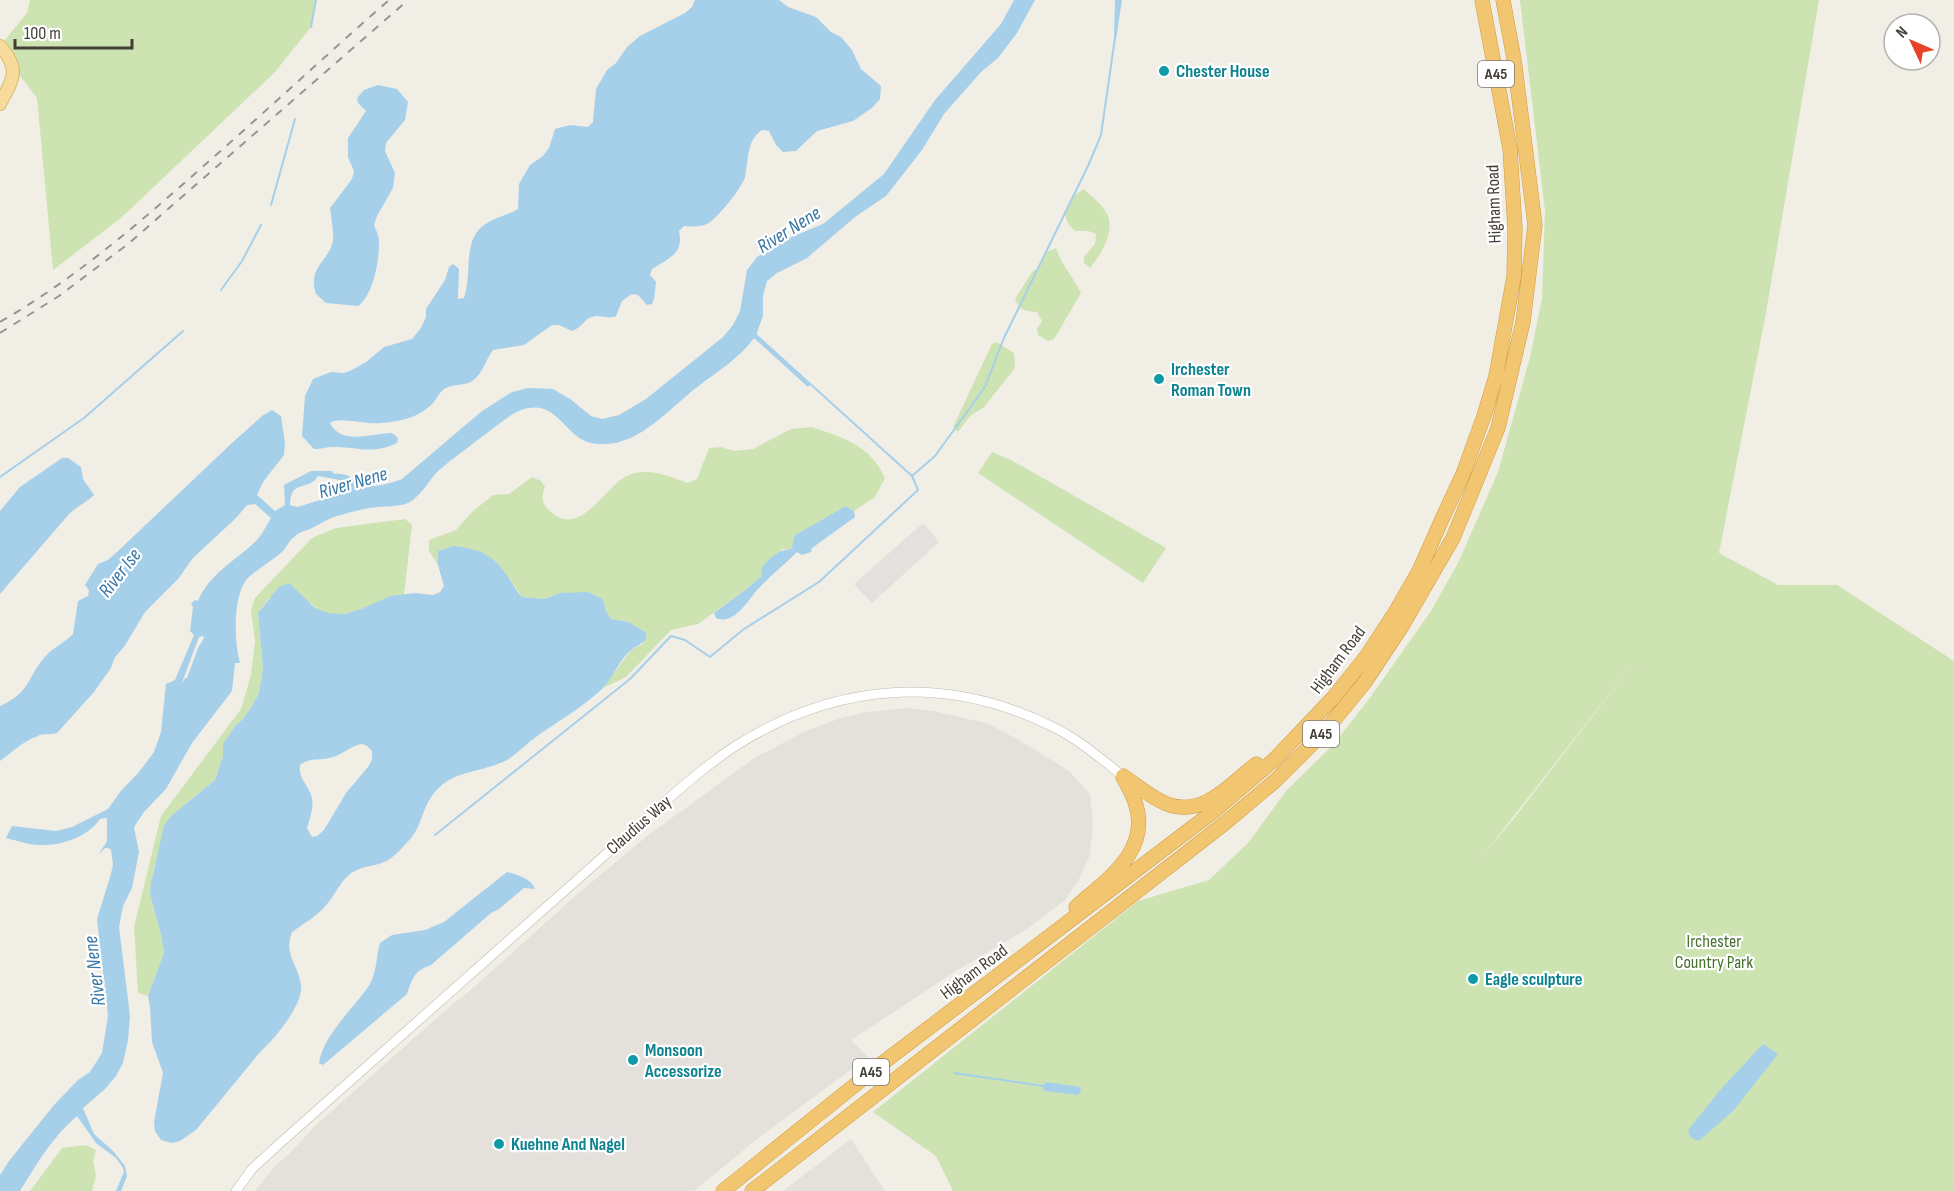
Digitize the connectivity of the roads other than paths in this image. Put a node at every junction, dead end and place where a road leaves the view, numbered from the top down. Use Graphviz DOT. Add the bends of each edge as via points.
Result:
graph roads {
  1 [pos="1482,0"];
  2 [pos="1503,0"];
  3 [pos="1510,0"];
  4 [pos="0,46"];
  5 [pos="1514,59"];
  6 [pos="0,104"];
  7 [pos="1333,698"];
  8 [pos="1122,776"];
  9 [pos="1023,958"];
  10 [pos="236,1191"];
  11 [pos="723,1191"];
  12 [pos="752,1191"];
  1 -- 7 [label="highway, Higham Road / A45" via="1510,149 1515,229 1514,276 1496,376 1463,474 1419,571 1366,657"];
  2 -- 5 [label="highway, Higham Road / A45"];
  3 -- 5 [label="highway"];
  4 -- 6 [label="main road" via="14,68"];
  5 -- 12 [label="highway, Higham Road / A45" via="1535,225 1523,322 1498,428 1453,538 1365,682 1325,731 1225,823"];
  7 -- 8 [label="highway" via="1207,803 1175,806 1160,801"];
  7 -- 9 [label="highway, Higham Road / A45" via="1275,759 1214,811"];
  8 -- 9 [label="highway" via="1139,820 1137,839 1128,859"];
  8 -- 10 [label="street, Claudius Way" via="1053,726 1004,706 952,694 867,694 818,706 777,723 706,767 642,821 252,1169"];
  9 -- 11 [label="highway, Higham Road / A45" via="880,1065"];
}
